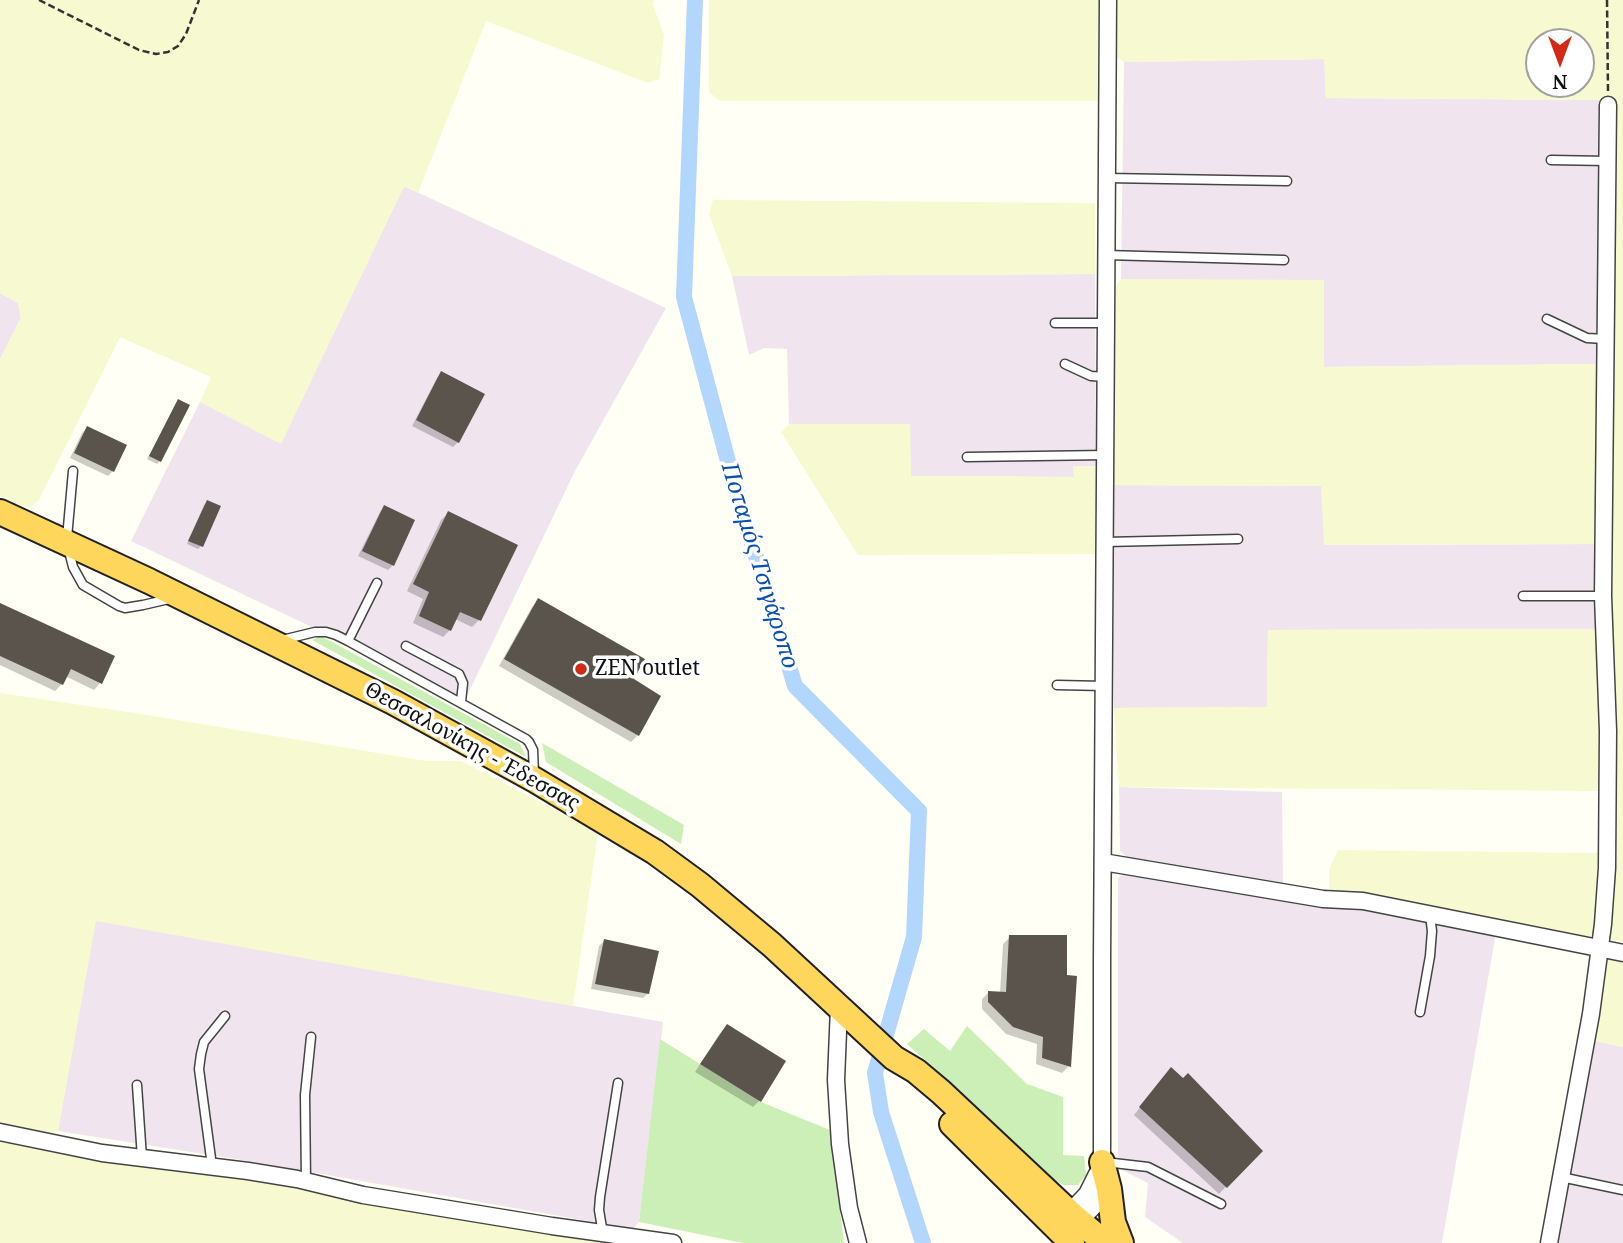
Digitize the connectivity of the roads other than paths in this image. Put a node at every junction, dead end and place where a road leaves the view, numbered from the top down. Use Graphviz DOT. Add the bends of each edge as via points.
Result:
graph roads {
  1 [pos="1108,0"];
  2 [pos="1608,105"];
  3 [pos="1551,160"];
  4 [pos="1607,161"];
  5 [pos="1107,178"];
  6 [pos="1287,181"];
  7 [pos="1107,255"];
  8 [pos="1284,260"];
  9 [pos="1547,319"];
  10 [pos="1055,323"];
  11 [pos="1107,323"];
  12 [pos="1605,339"];
  13 [pos="1065,364"];
  14 [pos="1106,377"];
  15 [pos="1106,455"];
  16 [pos="967,457"];
  17 [pos="73,471"];
  18 [pos="0,512"];
  19 [pos="1238,539"];
  20 [pos="1105,542"];
  21 [pos="67,543"];
  22 [pos="377,583"];
  23 [pos="179,596"];
  24 [pos="1523,596"];
  25 [pos="1603,596"];
  26 [pos="348,641"];
  27 [pos="273,642"];
  28 [pos="405,646"];
  29 [pos="1058,685"];
  30 [pos="1104,686"];
  31 [pos="461,702"];
  32 [pos="535,780"];
  33 [pos="1103,862"];
  34 [pos="1430,915"];
  35 [pos="1600,949"];
  36 [pos="1623,953"];
  37 [pos="843,1012"];
  38 [pos="1420,1012"];
  39 [pos="225,1016"];
  40 [pos="311,1037"];
  41 [pos="618,1083"];
  42 [pos="137,1086"];
  43 [pos="0,1132"];
  44 [pos="142,1158"];
  45 [pos="1102,1162"];
  46 [pos="212,1166"];
  47 [pos="1561,1177"];
  48 [pos="306,1182"];
  49 [pos="1623,1190"];
  50 [pos="1221,1204"];
  51 [pos="1068,1228"];
  52 [pos="603,1234"];
  53 [pos="673,1243"];
  54 [pos="858,1243"];
  55 [pos="1105,1243"];
  56 [pos="1121,1243"];
  57 [pos="1549,1243"];
  1 -- 5 [label="street"];
  2 -- 4 [label="street"];
  3 -- 4 [label="lane"];
  4 -- 12 [label="street"];
  5 -- 6 [label="lane"];
  5 -- 7 [label="street"];
  7 -- 8 [label="lane"];
  7 -- 11 [label="street"];
  9 -- 12 [label="lane" via="1587,338"];
  10 -- 11 [label="lane"];
  11 -- 14 [label="street"];
  12 -- 25 [label="street"];
  13 -- 14 [label="lane" via="1091,376"];
  14 -- 15 [label="street"];
  15 -- 16 [label="lane"];
  15 -- 20 [label="street"];
  17 -- 21 [label="lane"];
  18 -- 21 [label="highway, Θεσσαλονίκης - Έδεσσας"];
  19 -- 20 [label="lane"];
  20 -- 30 [label="street"];
  21 -- 23 [label="highway, Θεσσαλονίκης - Έδεσσας"];
  21 -- 23 [label="lane" via="83,585 119,606 143,606"];
  22 -- 26 [label="lane"];
  23 -- 27 [label="highway, Θεσσαλονίκης - Έδεσσας"];
  24 -- 25 [label="lane"];
  25 -- 35 [label="street" via="1608,803"];
  26 -- 27 [label="lane" via="315,632"];
  26 -- 31 [label="lane"];
  27 -- 32 [label="highway, Θεσσαλονίκης - Έδεσσας"];
  28 -- 31 [label="lane" via="459,674"];
  29 -- 30 [label="lane"];
  30 -- 33 [label="street"];
  31 -- 32 [label="lane" via="529,742"];
  32 -- 37 [label="highway, Θεσσαλονίκης - Έδεσσας" via="655,852 700,885"];
  33 -- 34 [label="street"];
  33 -- 45 [label="street"];
  34 -- 35 [label="street"];
  34 -- 38 [label="lane" via="1430,956"];
  35 -- 36 [label="street"];
  35 -- 47 [label="street"];
  37 -- 51 [label="highway, Θεσσαλονίκης - Έδεσσας"];
  37 -- 54 [label="street" via="836,1080 839,1133"];
  39 -- 46 [label="lane" via="204,1042 199,1069"];
  40 -- 48 [label="lane" via="305,1080"];
  41 -- 52 [label="lane" via="600,1196"];
  42 -- 44 [label="lane"];
  43 -- 44 [label="street"];
  44 -- 46 [label="street"];
  45 -- 50 [label="lane" via="1148,1167"];
  45 -- 51 [label="street"];
  45 -- 56 [label="highway"];
  46 -- 48 [label="street"];
  47 -- 49 [label="lane"];
  47 -- 57 [label="street"];
  48 -- 52 [label="street"];
  51 -- 55 [label="highway, Θεσσαλονίκης - Έδεσσας"];
  52 -- 53 [label="street"];
}
